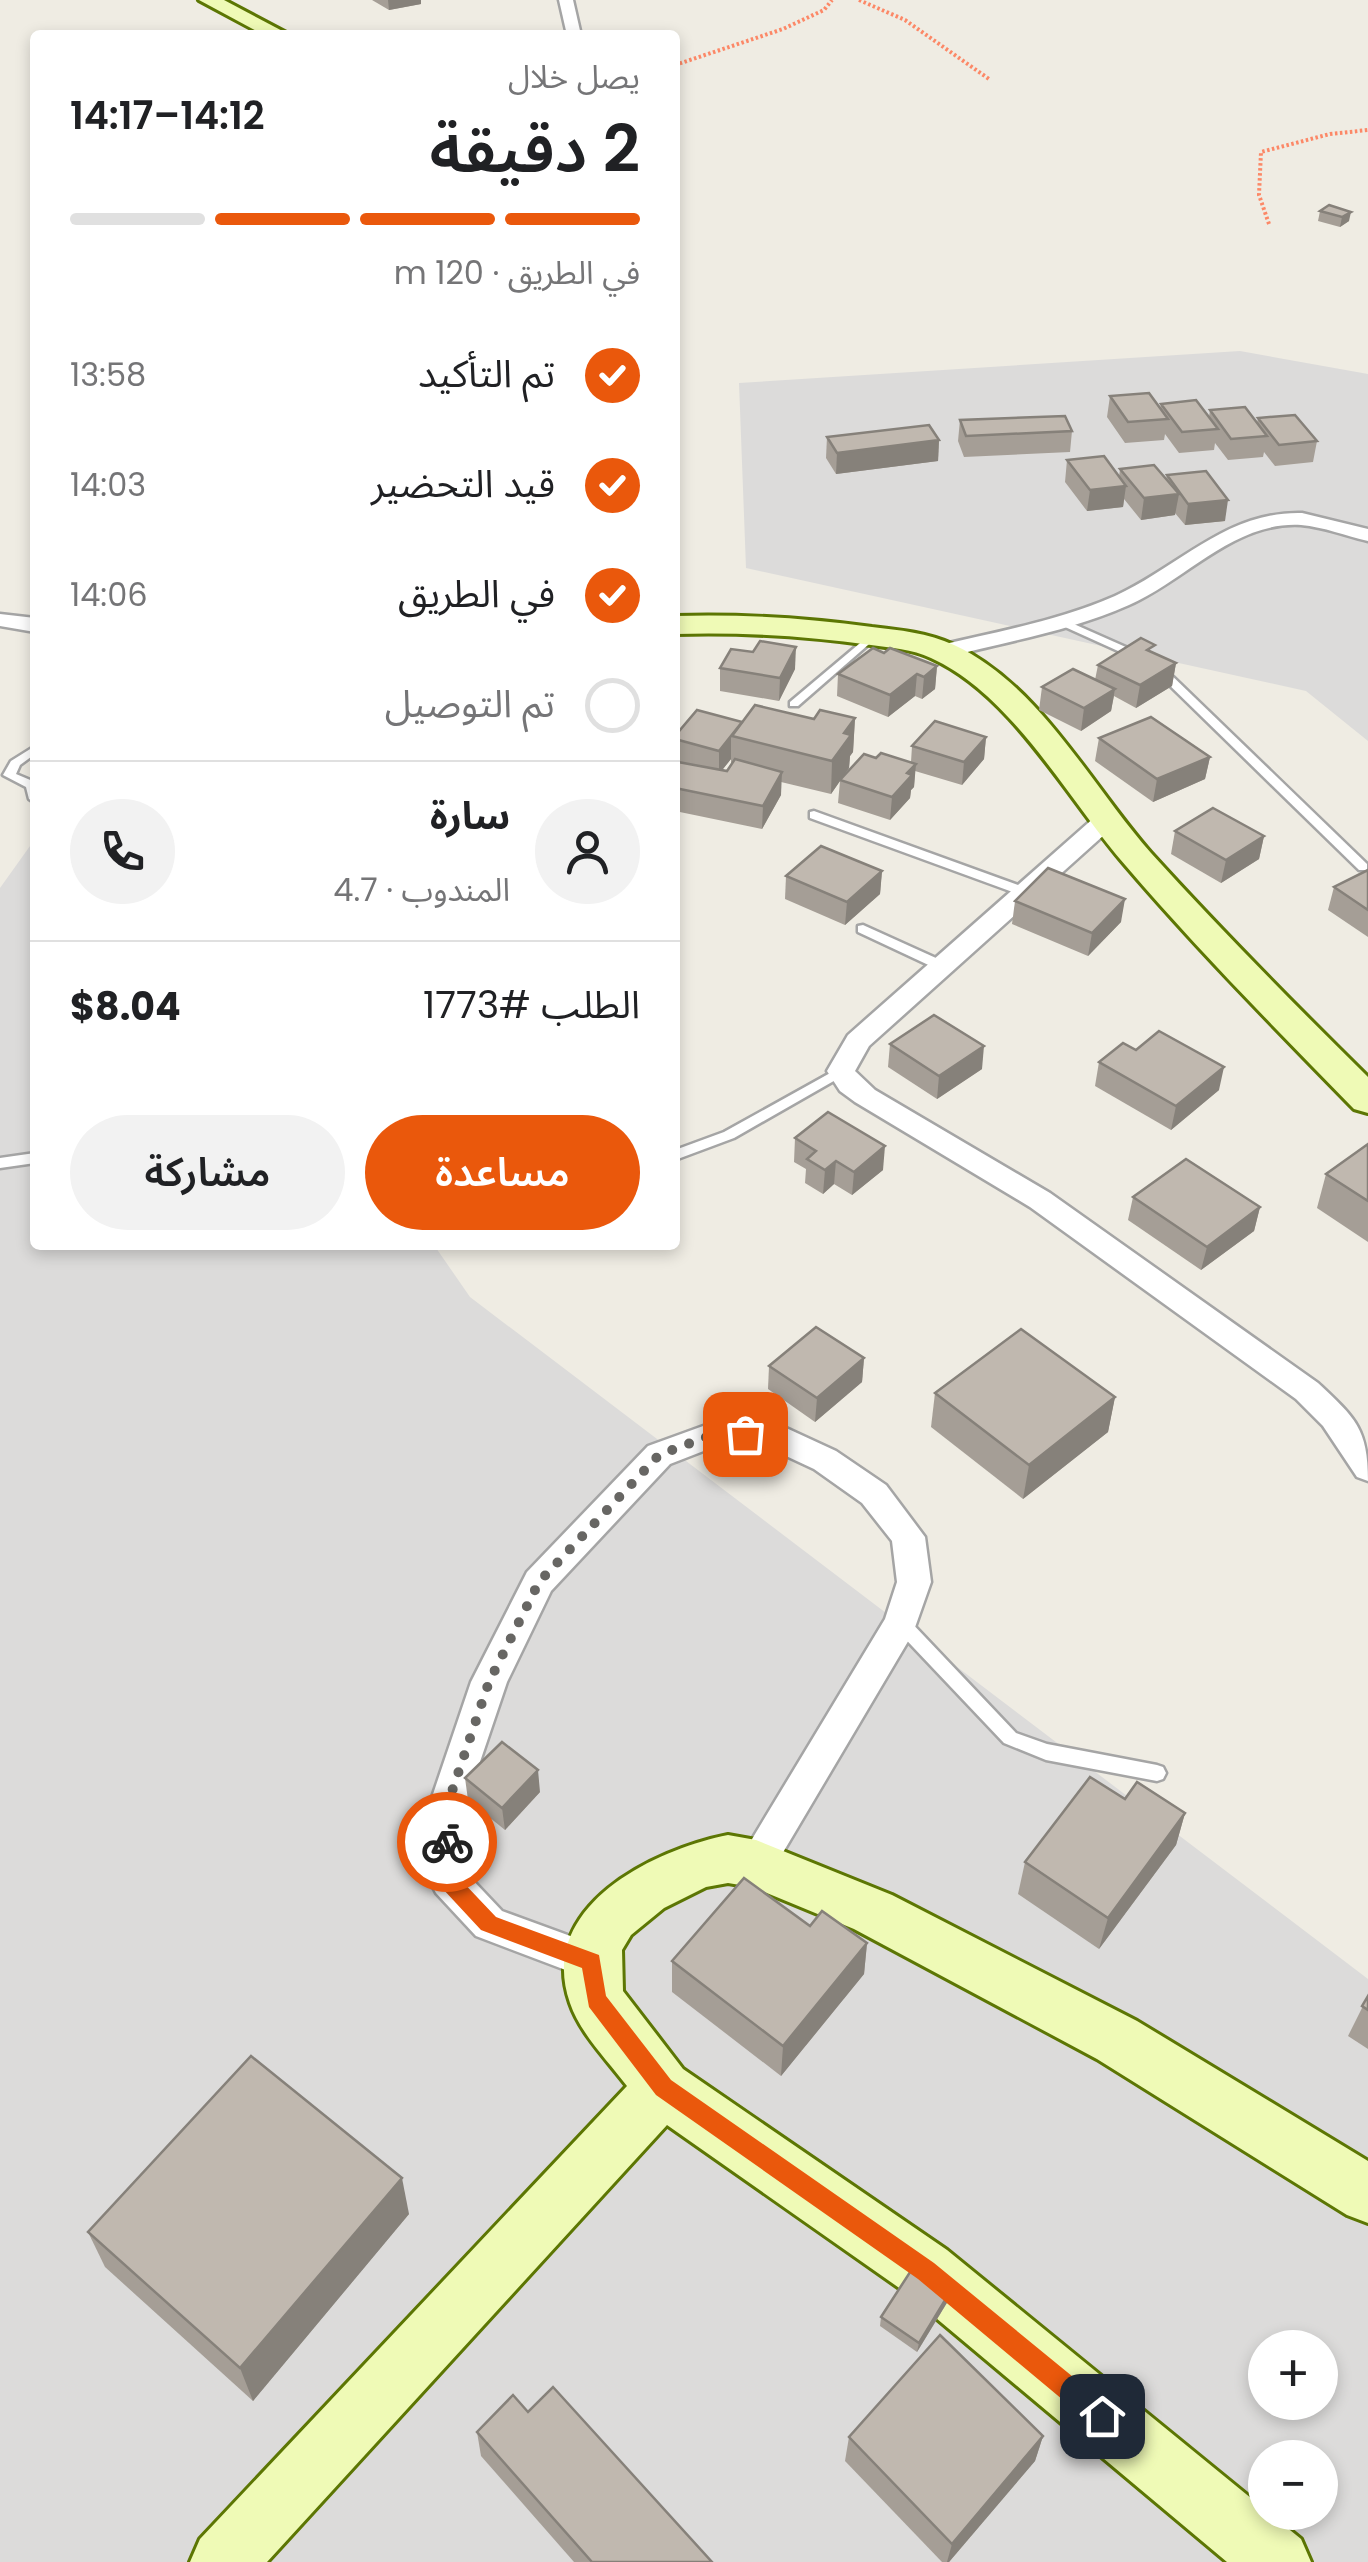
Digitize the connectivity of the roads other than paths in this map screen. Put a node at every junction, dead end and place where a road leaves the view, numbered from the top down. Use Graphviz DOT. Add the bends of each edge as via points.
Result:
graph roads {
  1 [pos="210,0"];
  2 [pos="566,0"];
  3 [pos="270,30"];
  4 [pos="573,30"];
  5 [pos="1368,535"];
  6 [pos="0,620"];
  7 [pos="1058,620"];
  8 [pos="30,624"];
  9 [pos="692,624"];
  10 [pos="872,636"];
  11 [pos="944,652"];
  12 [pos="794,704"];
  13 [pos="30,752"];
  14 [pos="30,784"];
  15 [pos="814,814"];
  16 [pos="1106,821"];
  17 [pos="1362,866"];
  18 [pos="1025,892"];
  19 [pos="862,929"];
  20 [pos="942,966"];
  21 [pos="841,1071"];
  22 [pos="1368,1100"];
  23 [pos="680,1153"];
  24 [pos="30,1159"];
  25 [pos="0,1162"];
  26 [pos="1368,1468"];
  27 [pos="901,1624"];
  28 [pos="1157,1774"];
  29 [pos="756,1864"];
  30 [pos="592,1962"];
  31 [pos="664,2088"];
  32 [pos="1368,2194"];
  33 [pos="222,2562"];
  34 [pos="1278,2562"];
  1 -- 3 [label="street"];
  2 -- 4 [label="street"];
  5 -- 7 [label="street" via="1297,518 1258,526 1202,548 1175,572 1121,601"];
  6 -- 8 [label="street"];
  7 -- 11 [label="street"];
  7 -- 17 [label="lane" via="1155,665"];
  9 -- 10 [label="street" via="781,623"];
  10 -- 11 [label="street"];
  10 -- 12 [label="lane"];
  11 -- 16 [label="street" via="1052,747"];
  13 -- 14 [label="lane" via="9,774"];
  15 -- 18 [label="lane"];
  16 -- 18 [label="street"];
  16 -- 22 [label="street"];
  18 -- 20 [label="street"];
  19 -- 20 [label="lane"];
  20 -- 21 [label="street" via="858,1041"];
  21 -- 23 [label="lane" via="729,1135"];
  21 -- 26 [label="street" via="865,1096 1040,1200 1307,1391 1334,1417"];
  24 -- 25 [label="lane"];
  27 -- 28 [label="lane" via="1010,1738 1046,1752"];
  27 -- 29 [label="street"];
  27 -- 30 [label="street" via="914,1582 908,1537 874,1494 825,1460 772,1436 717,1433 659,1455 539,1582 489,1682 445,1812 449,1882 488,1924"];
  29 -- 30 [label="street" via="728,1858 698,1865 645,1891 612,1918"];
  29 -- 32 [label="street" via="873,1912 1117,2040"];
  30 -- 31 [label="street" via="596,2000"];
  31 -- 33 [label="street"];
  31 -- 34 [label="street" via="926,2271"];
}
